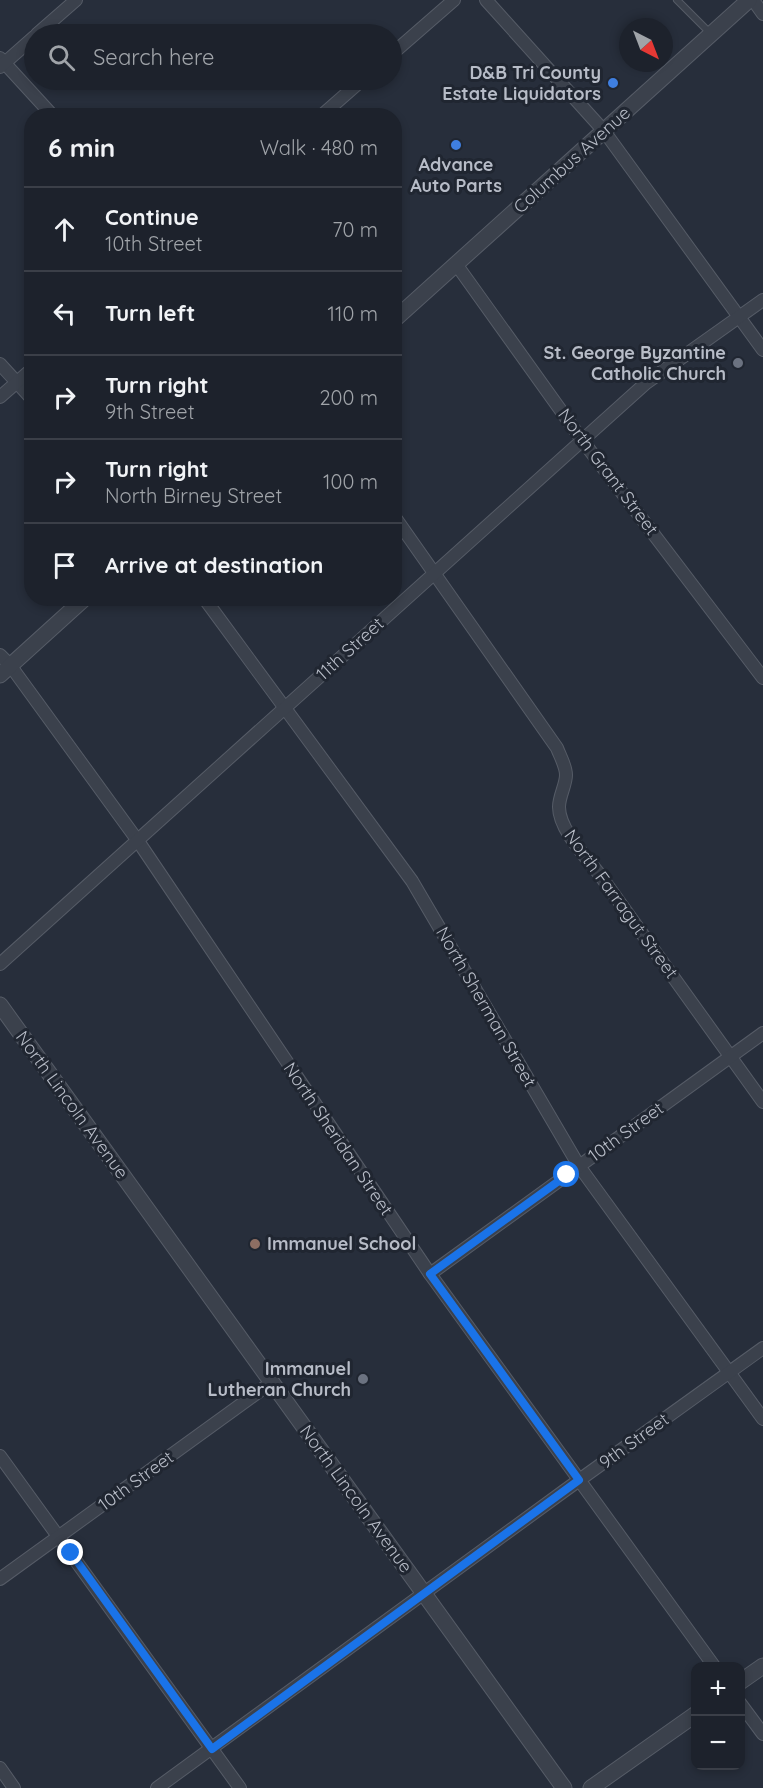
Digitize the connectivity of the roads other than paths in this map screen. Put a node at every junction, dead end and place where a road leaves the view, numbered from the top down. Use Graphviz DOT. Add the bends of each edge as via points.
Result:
graph roads {
  1 [pos="76,0"];
  2 [pos="454,0"];
  3 [pos="486,0"];
  4 [pos="677,0"];
  5 [pos="751,0"];
  6 [pos="763,14"];
  7 [pos="49,24"];
  8 [pos="711,34"];
  9 [pos="24,45"];
  10 [pos="402,45"];
  11 [pos="2,62"];
  12 [pos="24,85"];
  13 [pos="28,90"];
  14 [pos="351,90"];
  15 [pos="45,108"];
  16 [pos="330,108"];
  17 [pos="604,131"];
  18 [pos="456,264"];
  19 [pos="763,300"];
  20 [pos="402,313"];
  21 [pos="739,316"];
  22 [pos="763,350"];
  23 [pos="0,364"];
  24 [pos="24,376"];
  25 [pos="16,382"];
  26 [pos="24,390"];
  27 [pos="0,397"];
  28 [pos="582,440"];
  29 [pos="402,527"];
  30 [pos="435,573"];
  31 [pos="402,603"];
  32 [pos="75,606"];
  33 [pos="210,606"];
  34 [pos="398,606"];
  35 [pos="3,665"];
  36 [pos="763,678"];
  37 [pos="286,707"];
  38 [pos="138,841"];
  39 [pos="0,964"];
  40 [pos="0,1005"];
  41 [pos="763,1033"];
  42 [pos="730,1056"];
  43 [pos="763,1102"];
  44 [pos="579,1166"];
  45 [pos="430,1274"];
  46 [pos="763,1348"];
  47 [pos="730,1372"];
  48 [pos="272,1382"];
  49 [pos="763,1419"];
  50 [pos="0,1456"];
  51 [pos="579,1480"];
  52 [pos="60,1537"];
  53 [pos="0,1579"];
  54 [pos="424,1593"];
  55 [pos="711,1662"];
  56 [pos="763,1666"];
  57 [pos="745,1679"];
  58 [pos="745,1709"];
  59 [pos="693,1716"];
  60 [pos="763,1734"];
  61 [pos="212,1749"];
  62 [pos="0,1768"];
  63 [pos="14,1788"];
  64 [pos="158,1788"];
  65 [pos="240,1788"];
  66 [pos="564,1788"];
  67 [pos="591,1788"];
  1 -- 7 [label="street"];
  2 -- 10 [label="street"];
  3 -- 17 [label="street"];
  4 -- 8 [label="lane"];
  5 -- 6 [label="street"];
  5 -- 8 [label="street, Columbus Avenue"];
  8 -- 17 [label="street, Columbus Avenue"];
  9 -- 11 [label="street"];
  11 -- 12 [label="street"];
  13 -- 15 [label="street"];
  14 -- 16 [label="street"];
  17 -- 18 [label="street, Columbus Avenue"];
  17 -- 21 [label="street"];
  18 -- 20 [label="street, Columbus Avenue"];
  18 -- 28 [label="street, North Grant Street"];
  19 -- 21 [label="street, 11th Street"];
  21 -- 22 [label="street"];
  21 -- 28 [label="street, 11th Street" via="646,383"];
  23 -- 25 [label="street"];
  24 -- 25 [label="street"];
  25 -- 26 [label="street"];
  25 -- 27 [label="street"];
  28 -- 30 [label="street, 11th Street"];
  28 -- 36 [label="street, North Grant Street"];
  29 -- 30 [label="street, North Farragut Street"];
  30 -- 31 [label="street, 11th Street"];
  30 -- 42 [label="street, North Farragut Street" via="557,748 566,775 559,807 562,823"];
  32 -- 35 [label="street"];
  33 -- 37 [label="street, North Sherman Street"];
  34 -- 37 [label="street, 11th Street"];
  35 -- 38 [label="street, North Sheridan Street"];
  37 -- 38 [label="street, 11th Street"];
  37 -- 44 [label="street, North Sherman Street" via="412,881"];
  38 -- 39 [label="street, 11th Street"];
  38 -- 45 [label="street, North Sheridan Street"];
  40 -- 48 [label="street, North Lincoln Avenue"];
  41 -- 42 [label="street, 10th Street"];
  42 -- 43 [label="street, North Farragut Street"];
  42 -- 44 [label="street, 10th Street"];
  44 -- 45 [label="street, 10th Street"];
  44 -- 47 [label="street, North Sherman Street"];
  45 -- 51 [label="street, North Sheridan Street"];
  46 -- 47 [label="street, 9th Street"];
  47 -- 49 [label="street, North Sherman Street"];
  47 -- 51 [label="street, 9th Street"];
  48 -- 52 [label="street, 10th Street"];
  48 -- 54 [label="street, North Lincoln Avenue"];
  50 -- 52 [label="street"];
  51 -- 54 [label="street, 9th Street"];
  51 -- 55 [label="street, North Sheridan Street"];
  52 -- 53 [label="street, 10th Street"];
  52 -- 61 [label="street"];
  54 -- 61 [label="street, 9th Street"];
  54 -- 66 [label="street, North Lincoln Avenue"];
  56 -- 57 [label="street"];
  58 -- 60 [label="street"];
  59 -- 67 [label="street"];
  61 -- 64 [label="street, 9th Street"];
  61 -- 65 [label="street"];
  62 -- 63 [label="street"];
}
